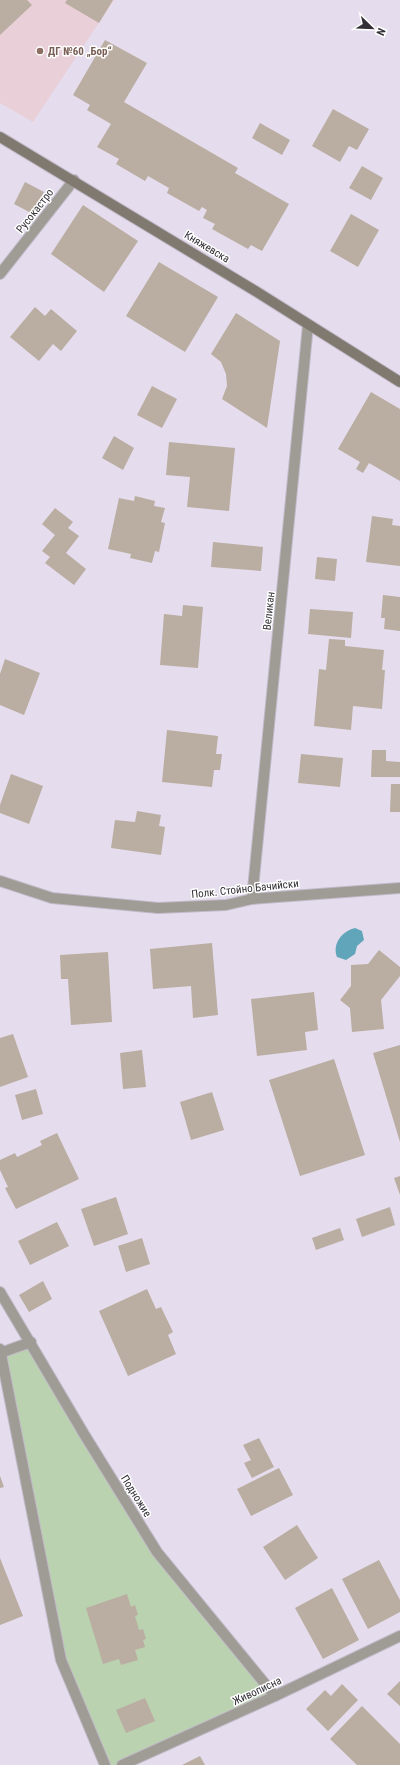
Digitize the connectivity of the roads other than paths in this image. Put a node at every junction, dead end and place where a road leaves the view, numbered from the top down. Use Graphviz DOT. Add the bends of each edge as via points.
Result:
graph roads {
  1 [pos="0,137"];
  2 [pos="74,180"];
  3 [pos="0,274"];
  4 [pos="308,325"];
  5 [pos="400,382"];
  6 [pos="0,882"];
  7 [pos="400,888"];
  8 [pos="252,900"];
  9 [pos="0,1292"];
  10 [pos="31,1342"];
  11 [pos="0,1352"];
  12 [pos="400,1636"];
  13 [pos="275,1696"];
  14 [pos="105,1765"];
  15 [pos="122,1765"];
  1 -- 2 [label="street, Княжевска"];
  2 -- 3 [label="street, Русокастро"];
  2 -- 4 [label="street, Княжевска"];
  4 -- 5 [label="street, Княжевска"];
  4 -- 8 [label="street, Великан"];
  6 -- 8 [label="street, Полк. Стойно Бачийски" via="52,898 158,908 226,905"];
  7 -- 8 [label="street, Полк. Стойно Бачийски"];
  9 -- 10 [label="street, Подножие"];
  10 -- 11 [label="street"];
  10 -- 13 [label="street, Подножие" via="157,1552"];
  11 -- 14 [label="street" via="61,1660"];
  12 -- 13 [label="street, Живописна"];
  13 -- 15 [label="street, Живописна"];
}
